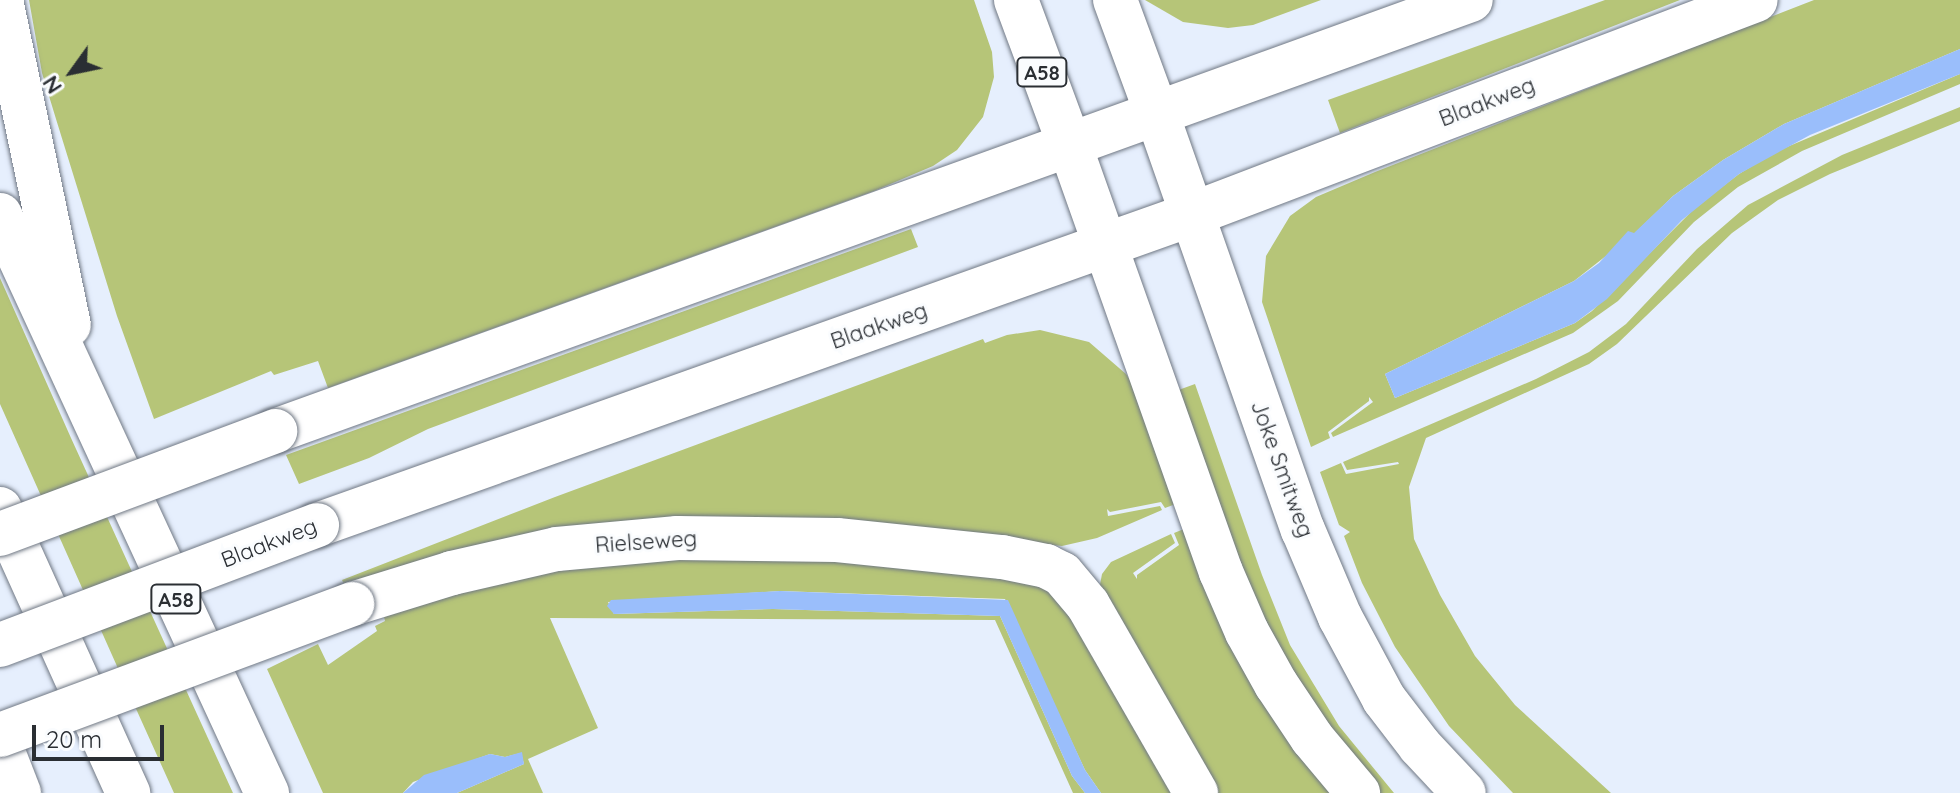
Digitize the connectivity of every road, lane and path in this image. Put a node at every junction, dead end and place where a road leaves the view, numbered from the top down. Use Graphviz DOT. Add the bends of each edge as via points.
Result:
graph roads {
  1 [pos="1,0"];
  2 [pos="1016,0"];
  3 [pos="1115,0"];
  4 [pos="1471,0"];
  5 [pos="1756,0"];
  6 [pos="1157,114"];
  7 [pos="1069,143"];
  8 [pos="0,215"];
  9 [pos="1190,215"];
  10 [pos="1103,246"];
  11 [pos="86,406"];
  12 [pos="0,509"];
  13 [pos="0,534"];
  14 [pos="0,645"];
  15 [pos="84,701"];
  16 [pos="0,735"];
  17 [pos="0,744"];
  18 [pos="19,793"];
  19 [pos="107,793"];
  20 [pos="128,793"];
  21 [pos="267,793"];
  22 [pos="1196,793"];
  23 [pos="1358,793"];
  24 [pos="1464,793"];
  1 -- 11 [label="main road, A58"];
  2 -- 7 [label="main road, A58"];
  3 -- 6 [label="main road, Joke Smitweg"];
  4 -- 6 [label="main road"];
  5 -- 9 [label="main road, Blaakweg"];
  6 -- 7 [label="main road"];
  6 -- 9 [label="main road, Joke Smitweg"];
  7 -- 10 [label="main road"];
  7 -- 13 [label="main road, bridge"];
  8 -- 11 [label="main road, A58"];
  9 -- 10 [label="main road, Blaakweg"];
  9 -- 24 [label="main road, Joke Smitweg" via="1303,530 1340,617 1384,699"];
  10 -- 14 [label="main road, Blaakweg, bridge" via="317,525"];
  10 -- 23 [label="main road" via="1247,632 1312,738"];
  11 -- 21 [label="main road, A58"];
  12 -- 15 [label="main road"];
  15 -- 19 [label="main road"];
  15 -- 20 [label="main road"];
  16 -- 22 [label="main road, Rielseweg, bridge" via="352,604 452,573 557,549 636,541 837,540 1002,557 1062,574 1088,605"];
  17 -- 18 [label="main road"];
}
